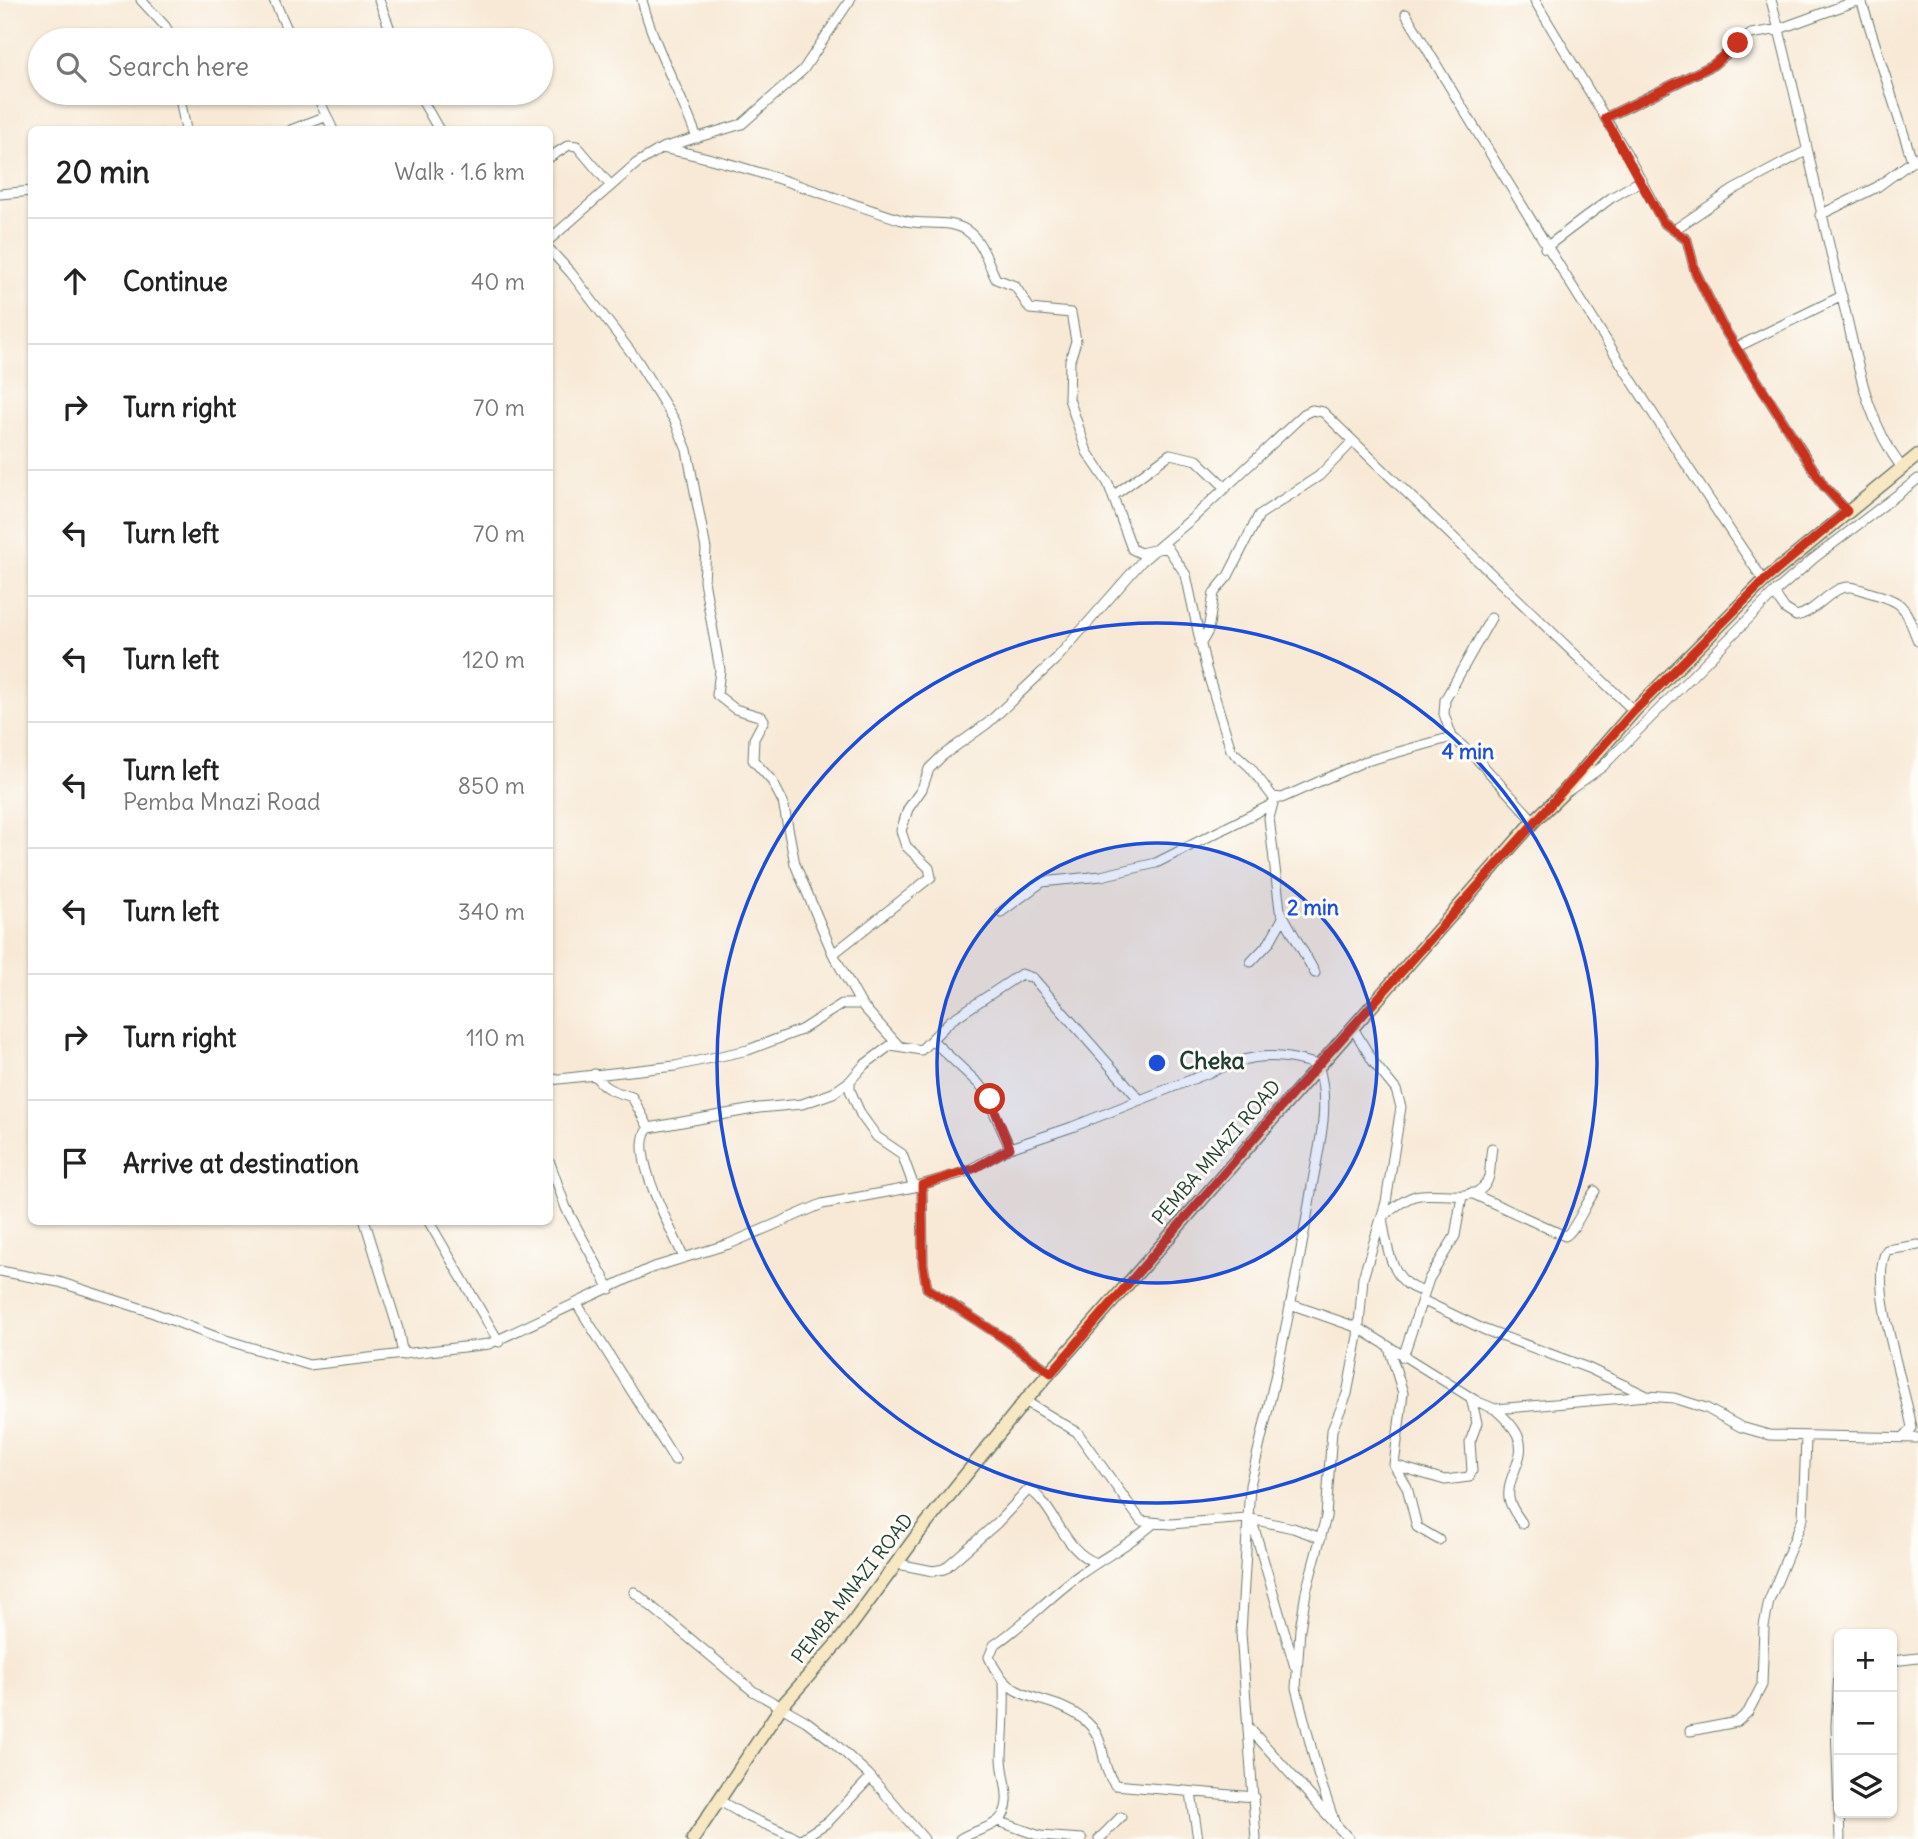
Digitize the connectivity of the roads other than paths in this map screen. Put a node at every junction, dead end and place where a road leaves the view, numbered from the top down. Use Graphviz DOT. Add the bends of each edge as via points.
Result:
graph roads {
  1 [pos="141,0"];
  2 [pos="274,0"];
  3 [pos="379,0"];
  4 [pos="642,0"];
  5 [pos="850,0"];
  6 [pos="1771,0"];
  7 [pos="1860,0"];
  8 [pos="1535,1"];
  9 [pos="1406,14"];
  10 [pos="166,28"];
  11 [pos="287,28"];
  12 [pos="390,28"];
  13 [pos="1779,29"];
  14 [pos="181,105"];
  15 [pos="322,105"];
  16 [pos="425,105"];
  17 [pos="327,116"];
  18 [pos="1605,118"];
  19 [pos="185,126"];
  20 [pos="301,126"];
  21 [pos="331,126"];
  22 [pos="437,126"];
  23 [pos="697,138"];
  24 [pos="662,148"];
  25 [pos="1806,151"];
  26 [pos="553,155"];
  27 [pos="1915,159"];
  28 [pos="1642,180"];
  29 [pos="611,186"];
  30 [pos="28,191"];
  31 [pos="0,194"];
  32 [pos="1820,215"];
  33 [pos="1674,230"];
  34 [pos="553,236"];
  35 [pos="1545,248"];
  36 [pos="553,253"];
  37 [pos="1842,296"];
  38 [pos="1737,347"];
  39 [pos="1353,441"];
  40 [pos="1918,455"];
  41 [pos="1902,468"];
  42 [pos="1918,479"];
  43 [pos="1226,488"];
  44 [pos="1113,496"];
  45 [pos="1847,511"];
  46 [pos="1156,547"];
  47 [pos="1764,581"];
  48 [pos="1774,593"];
  49 [pos="1491,618"];
  50 [pos="1918,641"];
  51 [pos="1200,645"];
  52 [pos="1634,711"];
  53 [pos="1452,737"];
  54 [pos="1563,793"];
  55 [pos="1274,802"];
  56 [pos="1534,821"];
  57 [pos="1001,912"];
  58 [pos="1283,918"];
  59 [pos="834,954"];
  60 [pos="1251,962"];
  61 [pos="1315,973"];
  62 [pos="861,1004"];
  63 [pos="1353,1028"];
  64 [pos="932,1040"];
  65 [pos="899,1046"];
  66 [pos="1318,1065"];
  67 [pos="594,1074"];
  68 [pos="553,1080"];
  69 [pos="850,1081"];
  70 [pos="1140,1100"];
  71 [pos="649,1128"];
  72 [pos="1010,1148"];
  73 [pos="1492,1148"];
  74 [pos="553,1171"];
  75 [pos="918,1186"];
  76 [pos="1595,1191"];
  77 [pos="1466,1195"];
  78 [pos="1382,1217"];
  79 [pos="366,1225"];
  80 [pos="431,1225"];
  81 [pos="1918,1245"];
  82 [pos="684,1258"];
  83 [pos="0,1271"];
  84 [pos="610,1289"];
  85 [pos="1423,1296"];
  86 [pos="577,1304"];
  87 [pos="1290,1304"];
  88 [pos="1359,1328"];
  89 [pos="499,1342"];
  90 [pos="1389,1348"];
  91 [pos="403,1355"];
  92 [pos="1403,1357"];
  93 [pos="1051,1373"];
  94 [pos="1647,1396"];
  95 [pos="1471,1398"];
  96 [pos="1026,1401"];
  97 [pos="1495,1409"];
  98 [pos="1904,1437"];
  99 [pos="1806,1438"];
  100 [pos="1918,1438"];
  101 [pos="675,1460"];
  102 [pos="1394,1465"];
  103 [pos="1250,1520"];
  104 [pos="1522,1522"];
  105 [pos="1154,1523"];
  106 [pos="1321,1538"];
  107 [pos="1439,1540"];
  108 [pos="1097,1563"];
  109 [pos="898,1564"];
  110 [pos="634,1592"];
  111 [pos="1918,1658"];
  112 [pos="1897,1660"];
  113 [pos="1297,1672"];
  114 [pos="1004,1684"];
  115 [pos="1838,1692"];
  116 [pos="781,1707"];
  117 [pos="1249,1728"];
  118 [pos="1690,1731"];
  119 [pos="871,1777"];
  120 [pos="1191,1793"];
  121 [pos="1254,1797"];
  122 [pos="720,1801"];
  123 [pos="1121,1816"];
  124 [pos="998,1821"];
  125 [pos="1334,1821"];
  126 [pos="693,1839"];
  127 [pos="800,1839"];
  128 [pos="924,1839"];
  129 [pos="960,1839"];
  130 [pos="1082,1839"];
  131 [pos="1099,1839"];
  132 [pos="1198,1839"];
  133 [pos="1256,1839"];
  134 [pos="1349,1839"];
  135 [pos="1840,1839"];
  1 -- 10 [label="street"];
  2 -- 11 [label="street"];
  3 -- 12 [label="street"];
  4 -- 23 [label="street"];
  5 -- 23 [label="street" via="785,89 742,124"];
  6 -- 13 [label="street"];
  7 -- 13 [label="street"];
  7 -- 27 [label="street"];
  8 -- 18 [label="street"];
  9 -- 35 [label="street"];
  13 -- 18 [label="street" via="1751,34 1722,60"];
  13 -- 25 [label="street"];
  14 -- 19 [label="street"];
  15 -- 17 [label="street"];
  16 -- 22 [label="street"];
  17 -- 20 [label="street"];
  17 -- 21 [label="street"];
  18 -- 28 [label="street"];
  23 -- 24 [label="street"];
  24 -- 29 [label="street"];
  24 -- 44 [label="street" via="713,159 903,220 941,222 971,234 987,255 996,279 1015,286 1027,306 1071,313 1076,341 1070,360 1069,399 1087,452"];
  25 -- 32 [label="street"];
  25 -- 33 [label="street" via="1721,197"];
  26 -- 29 [label="street" via="572,144"];
  27 -- 32 [label="street" via="1877,187"];
  28 -- 33 [label="street" via="1663,222"];
  28 -- 35 [label="street"];
  29 -- 34 [label="street"];
  30 -- 31 [label="street"];
  32 -- 37 [label="street"];
  33 -- 38 [label="street" via="1687,240 1695,271"];
  35 -- 47 [label="street"];
  36 -- 59 [label="street" via="637,360 675,421 687,450 706,549 704,581 720,670 717,695 735,709 764,720 754,739 753,760 783,802 795,864"];
  37 -- 38 [label="street"];
  37 -- 41 [label="street" via="1874,424"];
  38 -- 45 [label="street" via="1824,486"];
  39 -- 43 [label="street" via="1323,412 1312,410"];
  39 -- 51 [label="street" via="1319,476 1259,515 1228,576 1214,593 1208,631"];
  39 -- 52 [label="street"];
  40 -- 41 [label="main road, PEMBA MNAZI ROAD"];
  41 -- 45 [label="main road, PEMBA MNAZI ROAD"];
  42 -- 48 [label="street"];
  43 -- 44 [label="street" via="1197,460 1170,454"];
  43 -- 46 [label="street"];
  44 -- 46 [label="street" via="1134,551"];
  45 -- 47 [label="main road, PEMBA MNAZI ROAD"];
  46 -- 51 [label="street" via="1169,548 1186,575"];
  46 -- 59 [label="street" via="1057,658 988,723 929,769 901,831 906,846 929,868 931,877"];
  47 -- 52 [label="main road, PEMBA MNAZI ROAD"];
  48 -- 50 [label="street" via="1796,616 1848,586 1888,595 1906,612"];
  48 -- 54 [label="street" via="1602,767"];
  49 -- 53 [label="street" via="1445,700 1444,714"];
  51 -- 55 [label="street" via="1231,750"];
  52 -- 54 [label="main road, PEMBA MNAZI ROAD"];
  53 -- 55 [label="street" via="1363,762"];
  53 -- 56 [label="street"];
  54 -- 56 [label="main road, PEMBA MNAZI ROAD"];
  55 -- 57 [label="street" via="1156,863 1101,876 1042,882"];
  55 -- 58 [label="street" via="1269,818"];
  56 -- 63 [label="main road, PEMBA MNAZI ROAD"];
  58 -- 60 [label="street"];
  58 -- 61 [label="street"];
  59 -- 62 [label="street"];
  62 -- 65 [label="street"];
  62 -- 67 [label="street" via="842,1004 800,1030 748,1050 675,1066"];
  63 -- 66 [label="main road, PEMBA MNAZI ROAD"];
  63 -- 78 [label="street" via="1399,1097 1397,1147"];
  64 -- 65 [label="street" via="921,1050"];
  64 -- 70 [label="street" via="950,1021 1026,975"];
  64 -- 72 [label="street" via="983,1088"];
  65 -- 69 [label="street" via="884,1049"];
  66 -- 70 [label="street" via="1278,1056 1250,1058"];
  66 -- 87 [label="street" via="1325,1085 1324,1108"];
  66 -- 93 [label="main road, PEMBA MNAZI ROAD"];
  67 -- 68 [label="street"];
  67 -- 71 [label="street" via="611,1092 632,1097"];
  69 -- 71 [label="street" via="802,1104"];
  69 -- 75 [label="street" via="861,1115 877,1137 902,1154"];
  70 -- 72 [label="street"];
  71 -- 82 [label="street" via="643,1144 651,1184"];
  72 -- 75 [label="street" via="975,1168"];
  73 -- 77 [label="street" via="1489,1177 1483,1187"];
  74 -- 84 [label="street" via="566,1208"];
  75 -- 82 [label="street" via="822,1204"];
  75 -- 93 [label="street" via="927,1288"];
  76 -- 77 [label="street" via="1582,1207 1573,1231 1565,1236"];
  77 -- 78 [label="street" via="1412,1196"];
  77 -- 85 [label="street" via="1455,1236"];
  78 -- 85 [label="street" via="1385,1240 1401,1281"];
  78 -- 88 [label="street" via="1363,1278"];
  79 -- 91 [label="street"];
  80 -- 89 [label="street"];
  81 -- 98 [label="street" via="1887,1250 1882,1268 1893,1361 1912,1427"];
  82 -- 84 [label="street" via="651,1268"];
  83 -- 91 [label="street" via="59,1282 309,1365"];
  84 -- 86 [label="street"];
  85 -- 92 [label="street"];
  85 -- 94 [label="street" via="1485,1330 1588,1368"];
  86 -- 89 [label="street"];
  86 -- 101 [label="street"];
  87 -- 88 [label="street"];
  87 -- 103 [label="street" via="1250,1485"];
  88 -- 90 [label="street"];
  88 -- 106 [label="street" via="1347,1394 1332,1430"];
  89 -- 91 [label="street"];
  90 -- 92 [label="street"];
  90 -- 102 [label="street" via="1403,1393"];
  92 -- 95 [label="street"];
  93 -- 96 [label="main road, PEMBA MNAZI ROAD"];
  94 -- 97 [label="street"];
  94 -- 99 [label="street" via="1674,1398 1759,1433"];
  95 -- 97 [label="street"];
  95 -- 102 [label="street" via="1477,1423 1470,1442 1469,1477 1444,1480"];
  96 -- 105 [label="street" via="1077,1432 1133,1513 1141,1521"];
  96 -- 109 [label="main road, PEMBA MNAZI ROAD"];
  97 -- 104 [label="street" via="1521,1443 1509,1494"];
  98 -- 99 [label="street"];
  98 -- 100 [label="street"];
  99 -- 118 [label="street" via="1803,1518 1769,1601 1762,1685 1748,1712 1737,1722"];
  102 -- 107 [label="street" via="1407,1487 1417,1527"];
  103 -- 105 [label="street"];
  103 -- 106 [label="street"];
  103 -- 113 [label="street"];
  103 -- 117 [label="street" via="1241,1633"];
  105 -- 108 [label="street" via="1124,1549"];
  106 -- 113 [label="street" via="1302,1607"];
  108 -- 109 [label="street" via="1077,1551 1030,1489 944,1569"];
  108 -- 114 [label="street" via="994,1645 989,1657"];
  109 -- 116 [label="main road, PEMBA MNAZI ROAD"];
  110 -- 116 [label="street" via="725,1670"];
  111 -- 112 [label="street"];
  113 -- 125 [label="street" via="1301,1714"];
  114 -- 120 [label="street" via="1071,1712 1089,1725 1101,1739 1105,1767 1115,1785"];
  114 -- 124 [label="street" via="1002,1768 1007,1786"];
  115 -- 135 [label="street"];
  116 -- 119 [label="street" via="831,1740"];
  116 -- 122 [label="main road, PEMBA MNAZI ROAD"];
  117 -- 121 [label="street"];
  117 -- 125 [label="street"];
  119 -- 127 [label="street" via="828,1822"];
  119 -- 128 [label="street"];
  120 -- 121 [label="street"];
  120 -- 132 [label="street"];
  121 -- 133 [label="street"];
  122 -- 126 [label="main road, PEMBA MNAZI ROAD"];
  122 -- 127 [label="street"];
  123 -- 131 [label="street"];
  124 -- 129 [label="street"];
  124 -- 130 [label="street" via="1040,1836"];
  125 -- 134 [label="street"];
}
